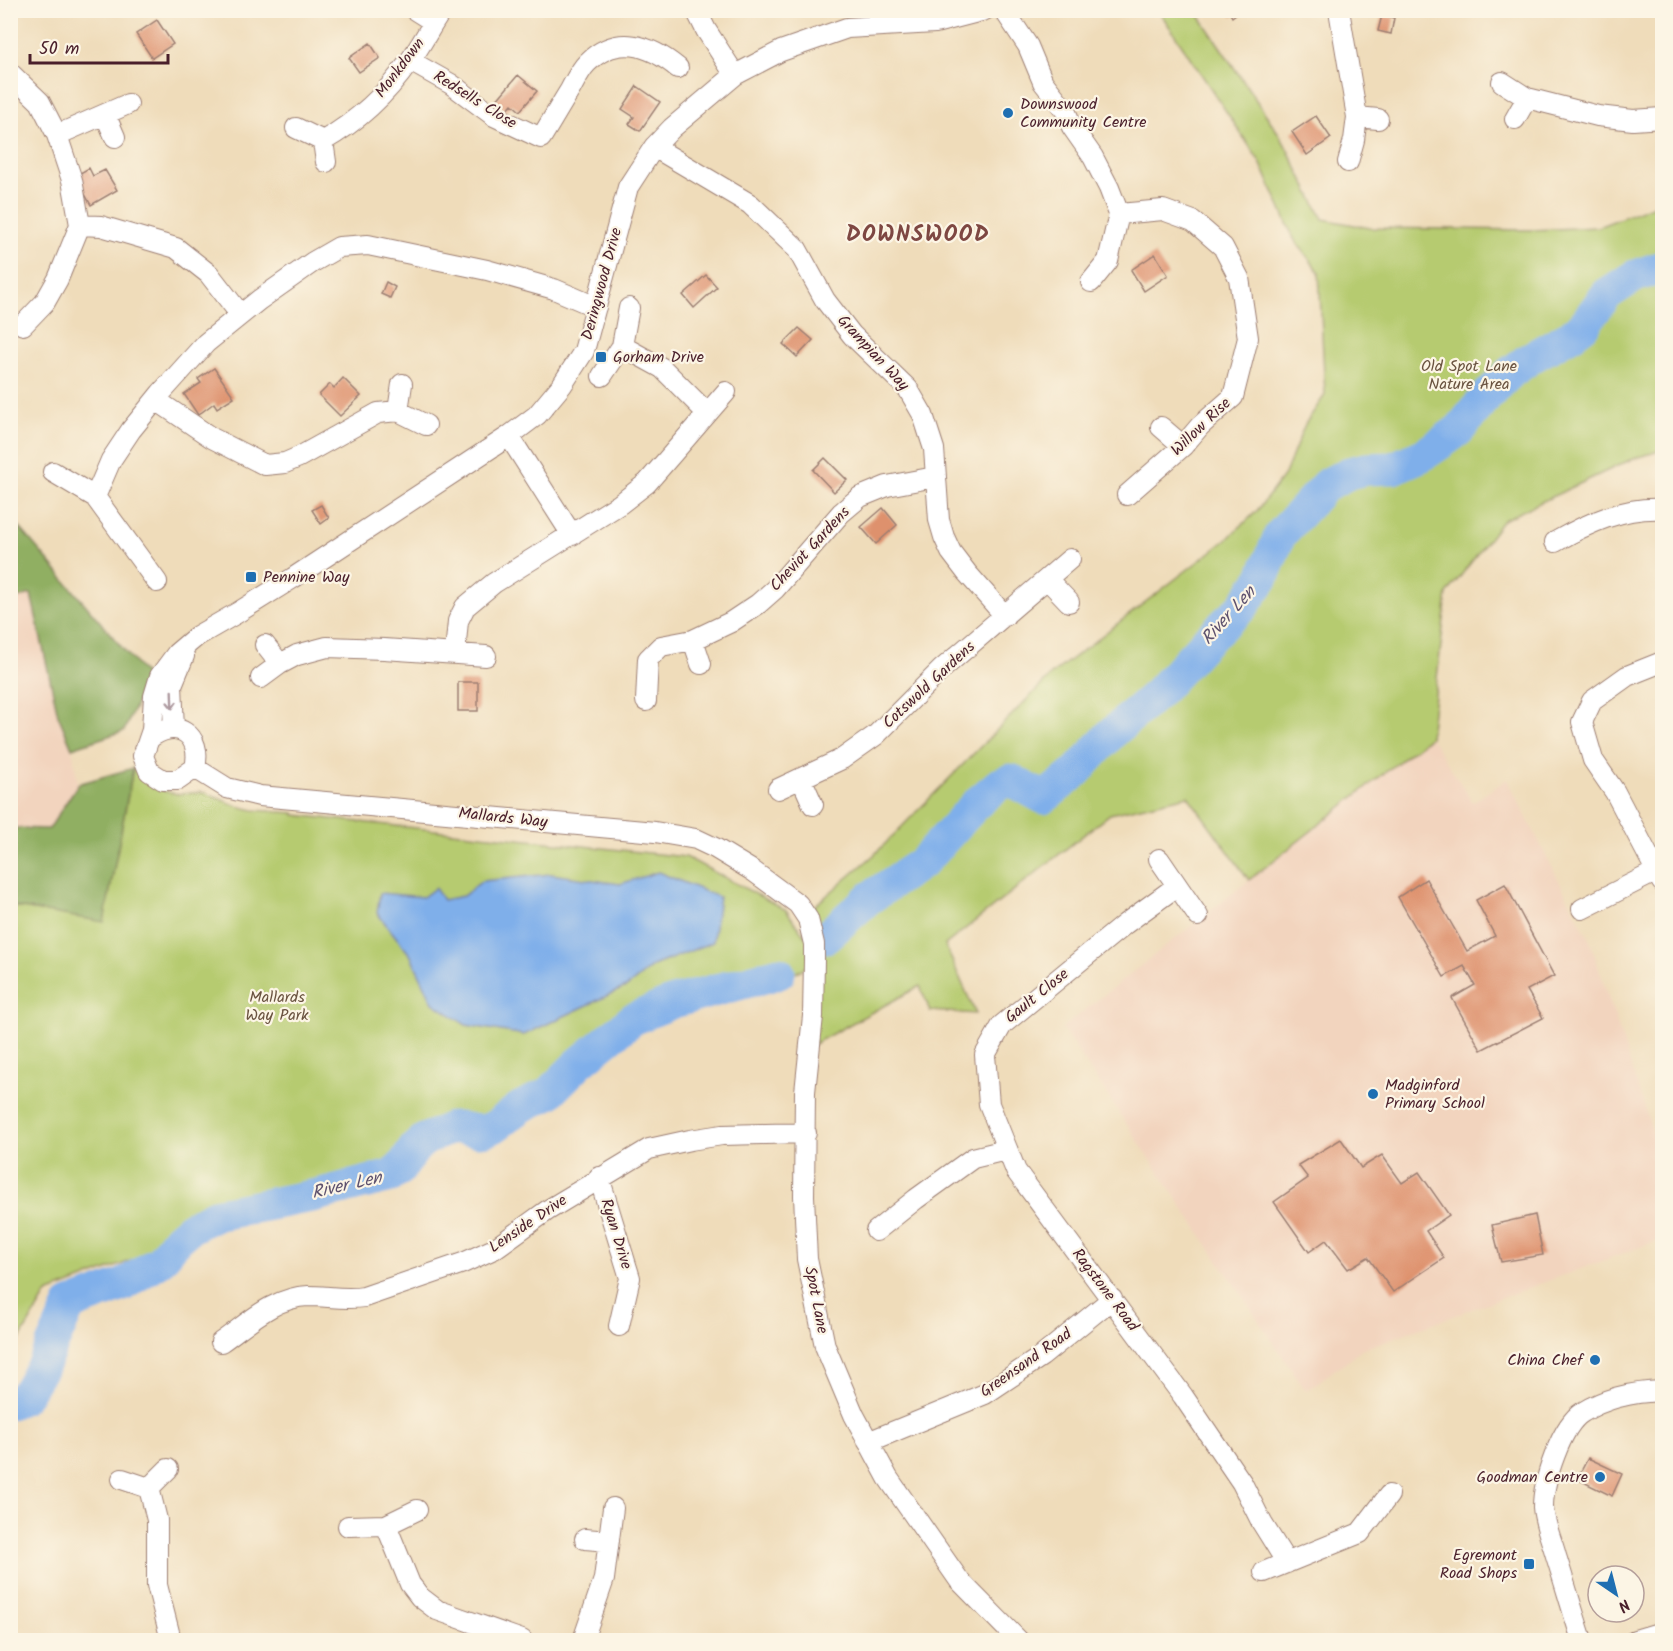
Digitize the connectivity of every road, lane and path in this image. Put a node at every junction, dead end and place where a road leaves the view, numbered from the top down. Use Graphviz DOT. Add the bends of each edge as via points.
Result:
graph roads {
  1 [pos="415,10"];
  2 [pos="696,10"];
  3 [pos="985,10"];
  4 [pos="1004,10"];
  5 [pos="1339,10"];
  6 [pos="438,16"];
  7 [pos="410,61"];
  8 [pos="678,68"];
  9 [pos="10,73"];
  10 [pos="735,75"];
  11 [pos="1502,82"];
  12 [pos="1527,98"];
  13 [pos="128,104"];
  14 [pos="105,114"];
  15 [pos="1357,117"];
  16 [pos="1662,118"];
  17 [pos="1378,119"];
  18 [pos="1515,119"];
  19 [pos="296,128"];
  20 [pos="57,135"];
  21 [pos="115,137"];
  22 [pos="323,141"];
  23 [pos="654,147"];
  24 [pos="326,162"];
  25 [pos="1348,162"];
  26 [pos="1119,214"];
  27 [pos="80,225"];
  28 [pos="1091,282"];
  29 [pos="596,308"];
  30 [pos="629,308"];
  31 [pos="240,314"];
  32 [pos="23,325"];
  33 [pos="622,346"];
  34 [pos="602,376"];
  35 [pos="402,384"];
  36 [pos="726,392"];
  37 [pos="156,400"];
  38 [pos="398,411"];
  39 [pos="706,413"];
  40 [pos="426,425"];
  41 [pos="1161,427"];
  42 [pos="509,436"];
  43 [pos="1183,446"];
  44 [pos="53,472"];
  45 [pos="935,477"];
  46 [pos="1127,495"];
  47 [pos="95,497"];
  48 [pos="1662,509"];
  49 [pos="572,535"];
  50 [pos="1555,542"];
  51 [pos="1070,559"];
  52 [pos="1048,579"];
  53 [pos="157,582"];
  54 [pos="1069,602"];
  55 [pos="1005,616"];
  56 [pos="196,636"];
  57 [pos="693,640"];
  58 [pos="265,645"];
  59 [pos="455,653"];
  60 [pos="486,656"];
  61 [pos="1662,662"];
  62 [pos="279,664"];
  63 [pos="701,664"];
  64 [pos="261,678"];
  65 [pos="646,701"];
  66 [pos="174,728"];
  67 [pos="149,739"];
  68 [pos="195,768"];
  69 [pos="801,778"];
  70 [pos="778,789"];
  71 [pos="813,805"];
  72 [pos="1159,859"];
  73 [pos="1660,876"];
  74 [pos="1178,886"];
  75 [pos="798,904"];
  76 [pos="1582,909"];
  77 [pos="1198,916"];
  78 [pos="806,1133"];
  79 [pos="1006,1150"];
  80 [pos="599,1177"];
  81 [pos="876,1231"];
  82 [pos="1112,1299"];
  83 [pos="619,1326"];
  84 [pos="221,1342"];
  85 [pos="1662,1391"];
  86 [pos="868,1442"];
  87 [pos="168,1469"];
  88 [pos="122,1479"];
  89 [pos="149,1488"];
  90 [pos="1389,1495"];
  91 [pos="613,1508"];
  92 [pos="417,1510"];
  93 [pos="386,1525"];
  94 [pos="348,1526"];
  95 [pos="585,1539"];
  96 [pos="609,1541"];
  97 [pos="1287,1563"];
  98 [pos="1264,1572"];
  99 [pos="1662,1632"];
  100 [pos="171,1641"];
  101 [pos="522,1641"];
  102 [pos="584,1641"];
  103 [pos="1018,1641"];
  104 [pos="1582,1641"];
  105 [pos="1635,1641"];
  1 -- 6 [label="street"];
  2 -- 10 [label="street"];
  3 -- 10 [label="street, Deringwood Drive" via="935,23 847,28 781,51"];
  4 -- 26 [label="street" via="1028,46 1043,82 1093,157"];
  5 -- 15 [label="street"];
  6 -- 7 [label="street, Monkdown"];
  7 -- 8 [label="street, Redsells Close" via="451,84 538,146 587,63 603,51 634,44 657,52"];
  7 -- 22 [label="street, Monkdown" via="386,93 346,128"];
  9 -- 20 [label="street" via="40,102"];
  10 -- 23 [label="street, Deringwood Drive"];
  11 -- 12 [label="street"];
  12 -- 16 [label="street" via="1598,116"];
  12 -- 18 [label="street"];
  13 -- 14 [label="street"];
  14 -- 20 [label="street"];
  14 -- 21 [label="street"];
  15 -- 17 [label="street"];
  15 -- 25 [label="street"];
  19 -- 22 [label="street"];
  20 -- 27 [label="street" via="72,180"];
  22 -- 24 [label="street"];
  23 -- 29 [label="street, Deringwood Drive" via="628,187"];
  23 -- 45 [label="street, Grampian Way" via="750,204 797,249 825,300 852,335 908,388 923,415 934,449"];
  26 -- 28 [label="street" via="1108,261"];
  26 -- 43 [label="street, Willow Rise" via="1163,210 1193,221 1223,247 1239,278 1248,338 1233,397"];
  27 -- 31 [label="street" via="101,226 176,248 209,274"];
  27 -- 32 [label="street" via="45,302"];
  29 -- 31 [label="street" via="554,288 368,245 339,248 313,262"];
  29 -- 42 [label="street, Deringwood Drive" via="584,351 562,385 537,415"];
  30 -- 33 [label="street"];
  31 -- 37 [label="street" via="206,343"];
  33 -- 34 [label="street"];
  33 -- 39 [label="street" via="662,368"];
  35 -- 38 [label="street"];
  36 -- 39 [label="street"];
  37 -- 38 [label="street" via="212,438 265,465 285,463 323,446 378,413"];
  37 -- 47 [label="street" via="111,460"];
  38 -- 40 [label="street"];
  39 -- 49 [label="street" via="647,483"];
  41 -- 43 [label="street"];
  42 -- 49 [label="street"];
  42 -- 56 [label="street, Deringwood Drive" via="237,614"];
  43 -- 46 [label="street, Willow Rise"];
  44 -- 47 [label="street"];
  45 -- 55 [label="street, Grampian Way" via="939,520 951,552"];
  45 -- 57 [label="street, Cheviot Gardens" via="887,486 860,497 841,513 775,589 731,622"];
  47 -- 53 [label="street"];
  48 -- 50 [label="street" via="1642,508 1614,515"];
  49 -- 59 [label="street" via="494,583 465,607 458,621"];
  51 -- 52 [label="street, Cotswold Gardens"];
  52 -- 54 [label="street"];
  52 -- 55 [label="street, Cotswold Gardens"];
  55 -- 69 [label="street, Cotswold Gardens" via="942,669 876,735 842,759"];
  56 -- 66 [label="street, one-way" via="172,685"];
  56 -- 67 [label="street, Deringwood Drive" via="160,676"];
  57 -- 63 [label="street"];
  57 -- 65 [label="street, Cheviot Gardens" via="661,646 648,659"];
  58 -- 62 [label="street"];
  59 -- 60 [label="street"];
  59 -- 62 [label="street" via="327,647"];
  61 -- 73 [label="street" via="1627,676 1592,701 1582,722 1593,760 1615,792"];
  62 -- 64 [label="street"];
  66 -- 67 [label="street" via="160,730"];
  66 -- 68 [label="street" via="192,738 196,747"];
  67 -- 68 [label="street, Deringwood Drive" via="143,756 149,771 163,780 178,780"];
  68 -- 75 [label="street, Mallards Way" via="227,788 260,796 696,839 753,871"];
  69 -- 70 [label="street, Cotswold Gardens"];
  69 -- 71 [label="street"];
  72 -- 74 [label="street"];
  73 -- 76 [label="street"];
  74 -- 77 [label="street"];
  74 -- 79 [label="street, Gault Close" via="1125,924 1002,1025 985,1055 989,1104"];
  75 -- 78 [label="street, Spot Lane" via="808,919 814,944"];
  78 -- 80 [label="street, Lenside Drive" via="723,1135 690,1140 649,1149"];
  78 -- 86 [label="street, Spot Lane" via="807,1259 825,1346"];
  79 -- 81 [label="street" via="973,1158"];
  79 -- 82 [label="street, Ragstone Road" via="1016,1172"];
  80 -- 83 [label="street, Ryan Drive" via="630,1278"];
  80 -- 84 [label="street, Lenside Drive" via="494,1249 463,1263 364,1297 307,1296 285,1300"];
  82 -- 86 [label="street, Greensand Road" via="1042,1356 985,1394"];
  82 -- 97 [label="street, Ragstone Road" via="1242,1483"];
  85 -- 104 [label="street" via="1607,1400 1581,1413 1560,1444 1546,1482 1543,1509"];
  86 -- 103 [label="street, Spot Lane" via="888,1478 959,1580"];
  87 -- 89 [label="street"];
  88 -- 89 [label="street"];
  89 -- 100 [label="street" via="158,1528 158,1585"];
  90 -- 97 [label="street" via="1360,1533"];
  91 -- 96 [label="street"];
  92 -- 93 [label="street"];
  93 -- 94 [label="street"];
  93 -- 101 [label="street" via="410,1584 420,1597 437,1610"];
  95 -- 96 [label="street"];
  96 -- 102 [label="street" via="604,1579"];
  97 -- 98 [label="street"];
  99 -- 105 [label="street"];
}
